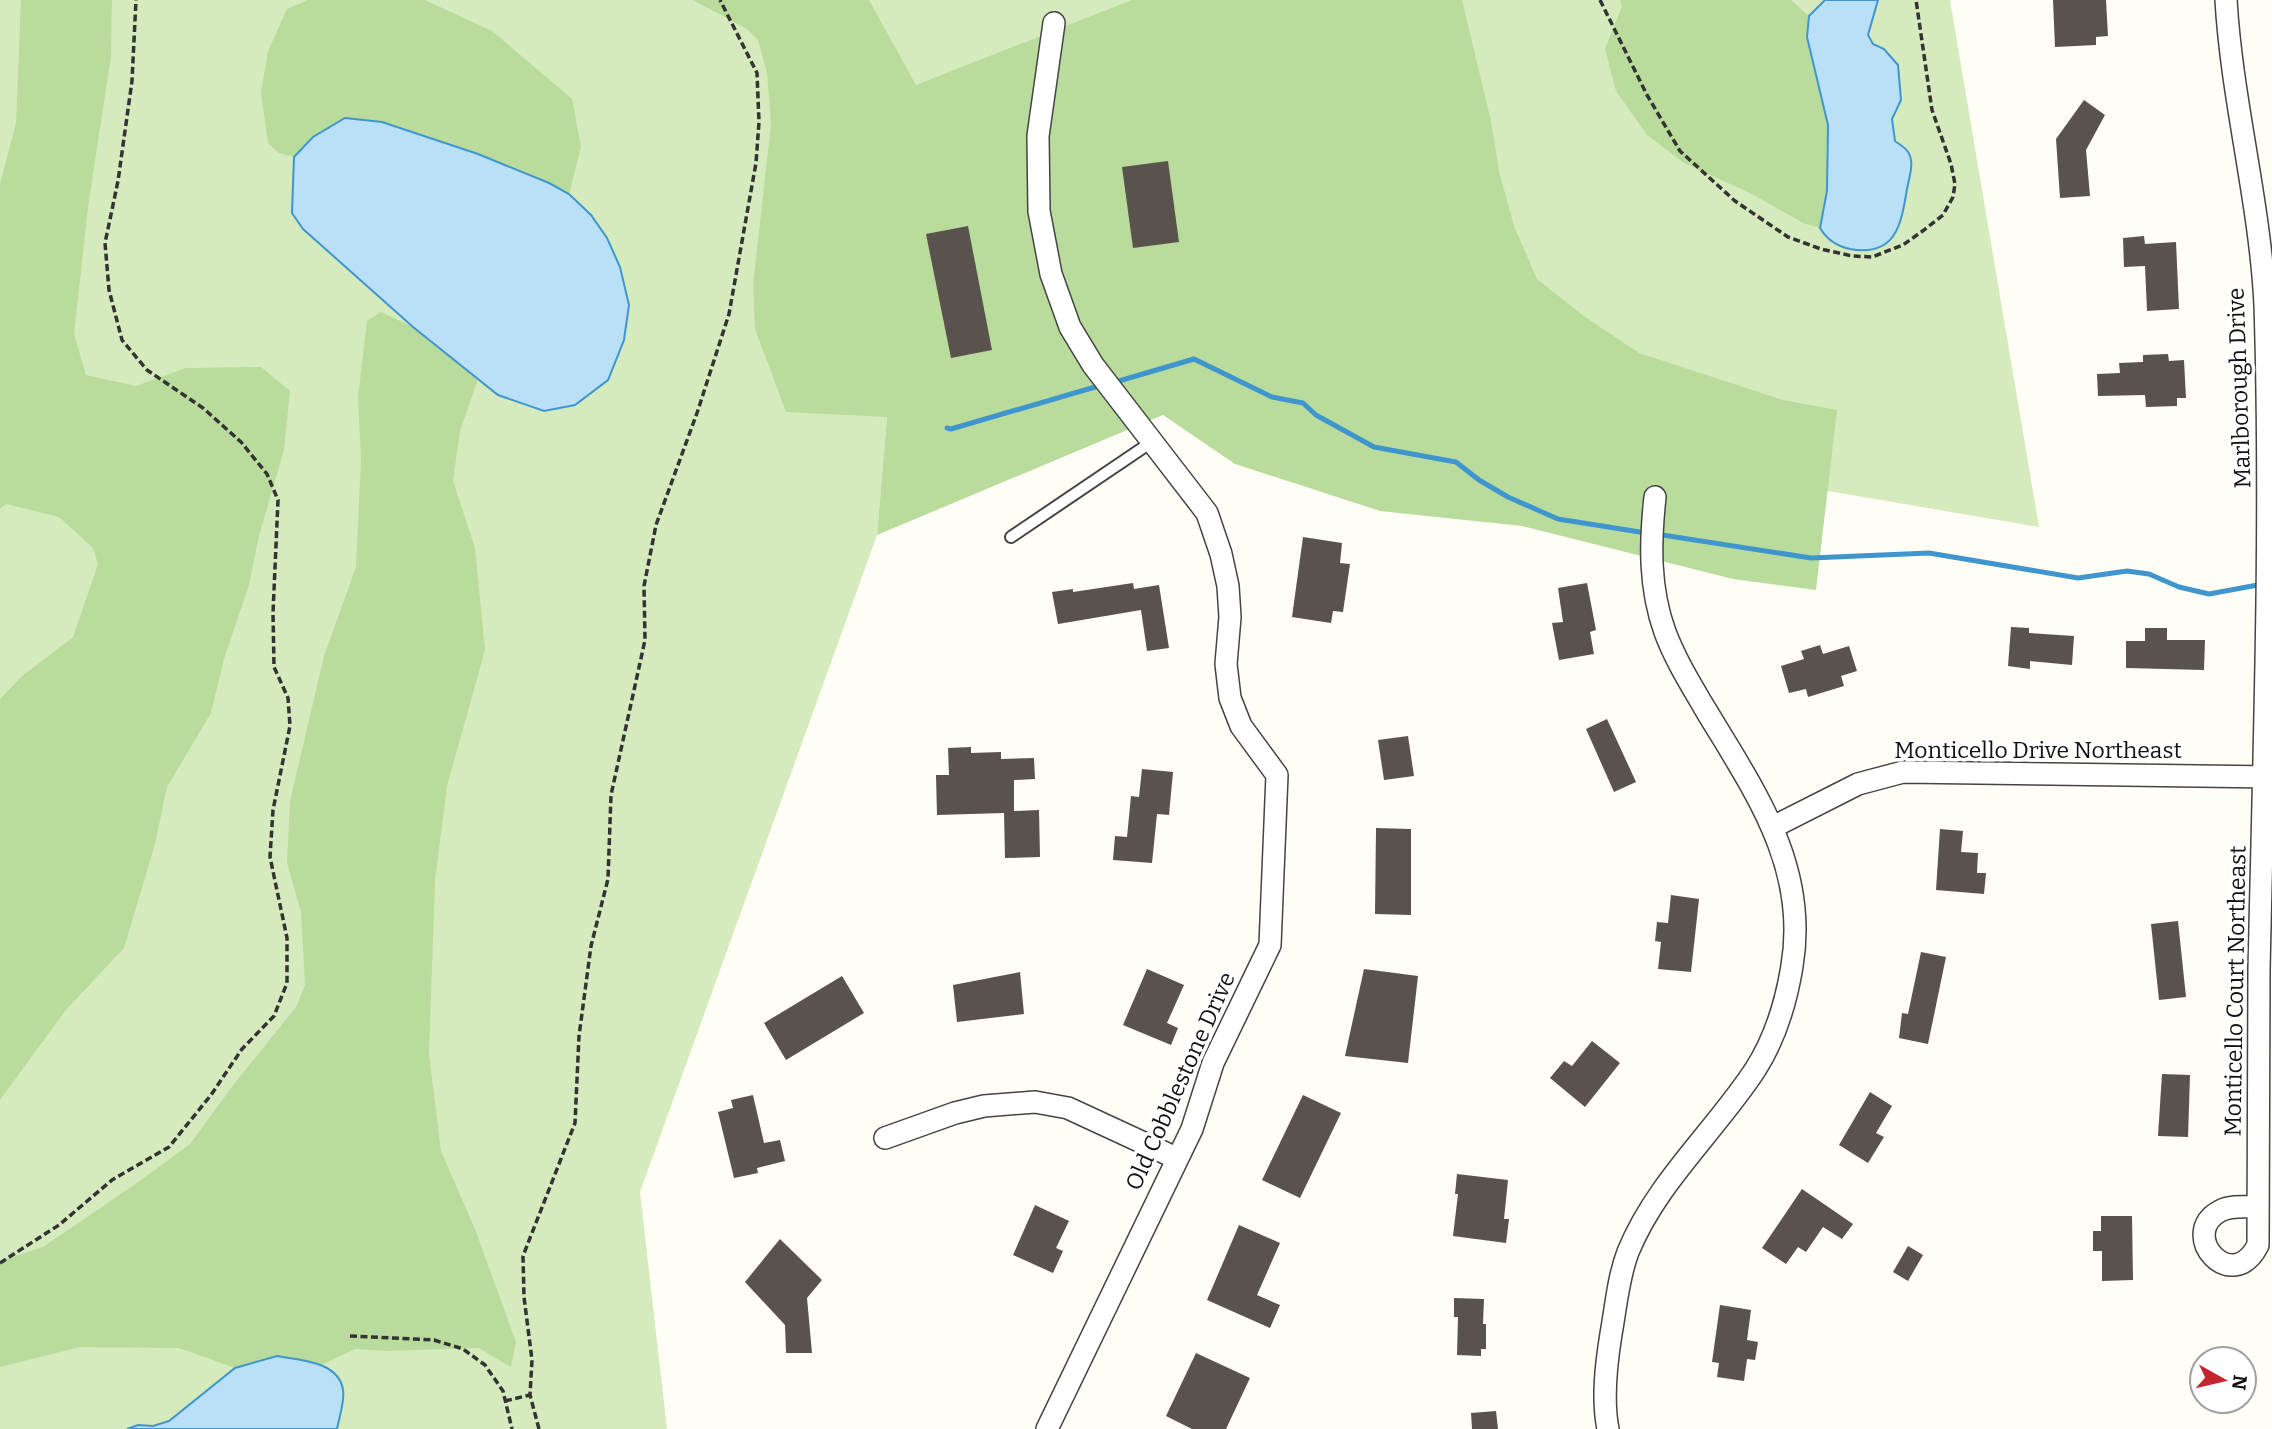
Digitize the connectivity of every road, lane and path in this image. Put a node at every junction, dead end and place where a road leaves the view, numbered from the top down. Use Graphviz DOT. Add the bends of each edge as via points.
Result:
graph roads {
  1 [pos="136,0"];
  2 [pos="720,0"];
  3 [pos="1600,0"];
  4 [pos="1916,0"];
  5 [pos="2227,0"];
  6 [pos="1054,23"];
  7 [pos="2269,301"];
  8 [pos="1153,441"];
  9 [pos="1655,497"];
  10 [pos="1011,537"];
  11 [pos="2269,777"];
  12 [pos="1773,827"];
  13 [pos="885,1138"];
  14 [pos="1176,1158"];
  15 [pos="2258,1207"];
  16 [pos="0,1263"];
  17 [pos="350,1336"];
  18 [pos="530,1395"];
  19 [pos="505,1401"];
  20 [pos="512,1429"];
  21 [pos="539,1429"];
  22 [pos="1047,1429"];
  23 [pos="1608,1429"];
  1 -- 16 [label="path" via="130,93 104,243 109,290 122,340 148,370 203,408 241,442 268,474 278,500 274,667 288,698 290,726 273,810 270,857 287,938 287,983 274,1016 242,1049 169,1147 112,1180 59,1225"];
  2 -- 18 [label="path" via="757,73 755,163 729,314 656,525 644,586 645,640 611,795 608,879 591,946 579,1036 575,1123 523,1256 532,1360"];
  3 -- 4 [label="path" via="1680,151 1735,201 1788,237 1821,249 1872,257 1903,245 1924,230 1943,215 1953,197 1951,164 1932,110"];
  5 -- 7 [label="street, Marlborough Drive" via="2229,45"];
  6 -- 8 [label="street" via="1038,136 1039,211 1051,274 1070,327 1087,355"];
  7 -- 11 [label="street, Marlborough Drive"];
  8 -- 10 [label="lane"];
  8 -- 14 [label="street, Old Cobblestone Drive" via="1207,513 1228,586 1230,698 1241,726 1277,775 1269,945 1213,1063 1192,1129"];
  9 -- 12 [label="street" via="1651,568 1665,633"];
  11 -- 12 [label="street, Monticello Drive Northeast" via="1903,772 1858,784"];
  11 -- 15 [label="street, Monticello Court Northeast" via="2259,970"];
  12 -- 23 [label="street" via="1788,874 1795,919 1793,964 1783,1009 1754,1070 1660,1195 1629,1251 1607,1361"];
  13 -- 14 [label="street" via="954,1113 1035,1102 1068,1108"];
  14 -- 22 [label="street, Old Cobblestone Drive"];
  17 -- 19 [label="path" via="434,1340 463,1349 485,1366"];
  18 -- 19 [label="path"];
  18 -- 21 [label="path"];
  19 -- 20 [label="path"];
}
